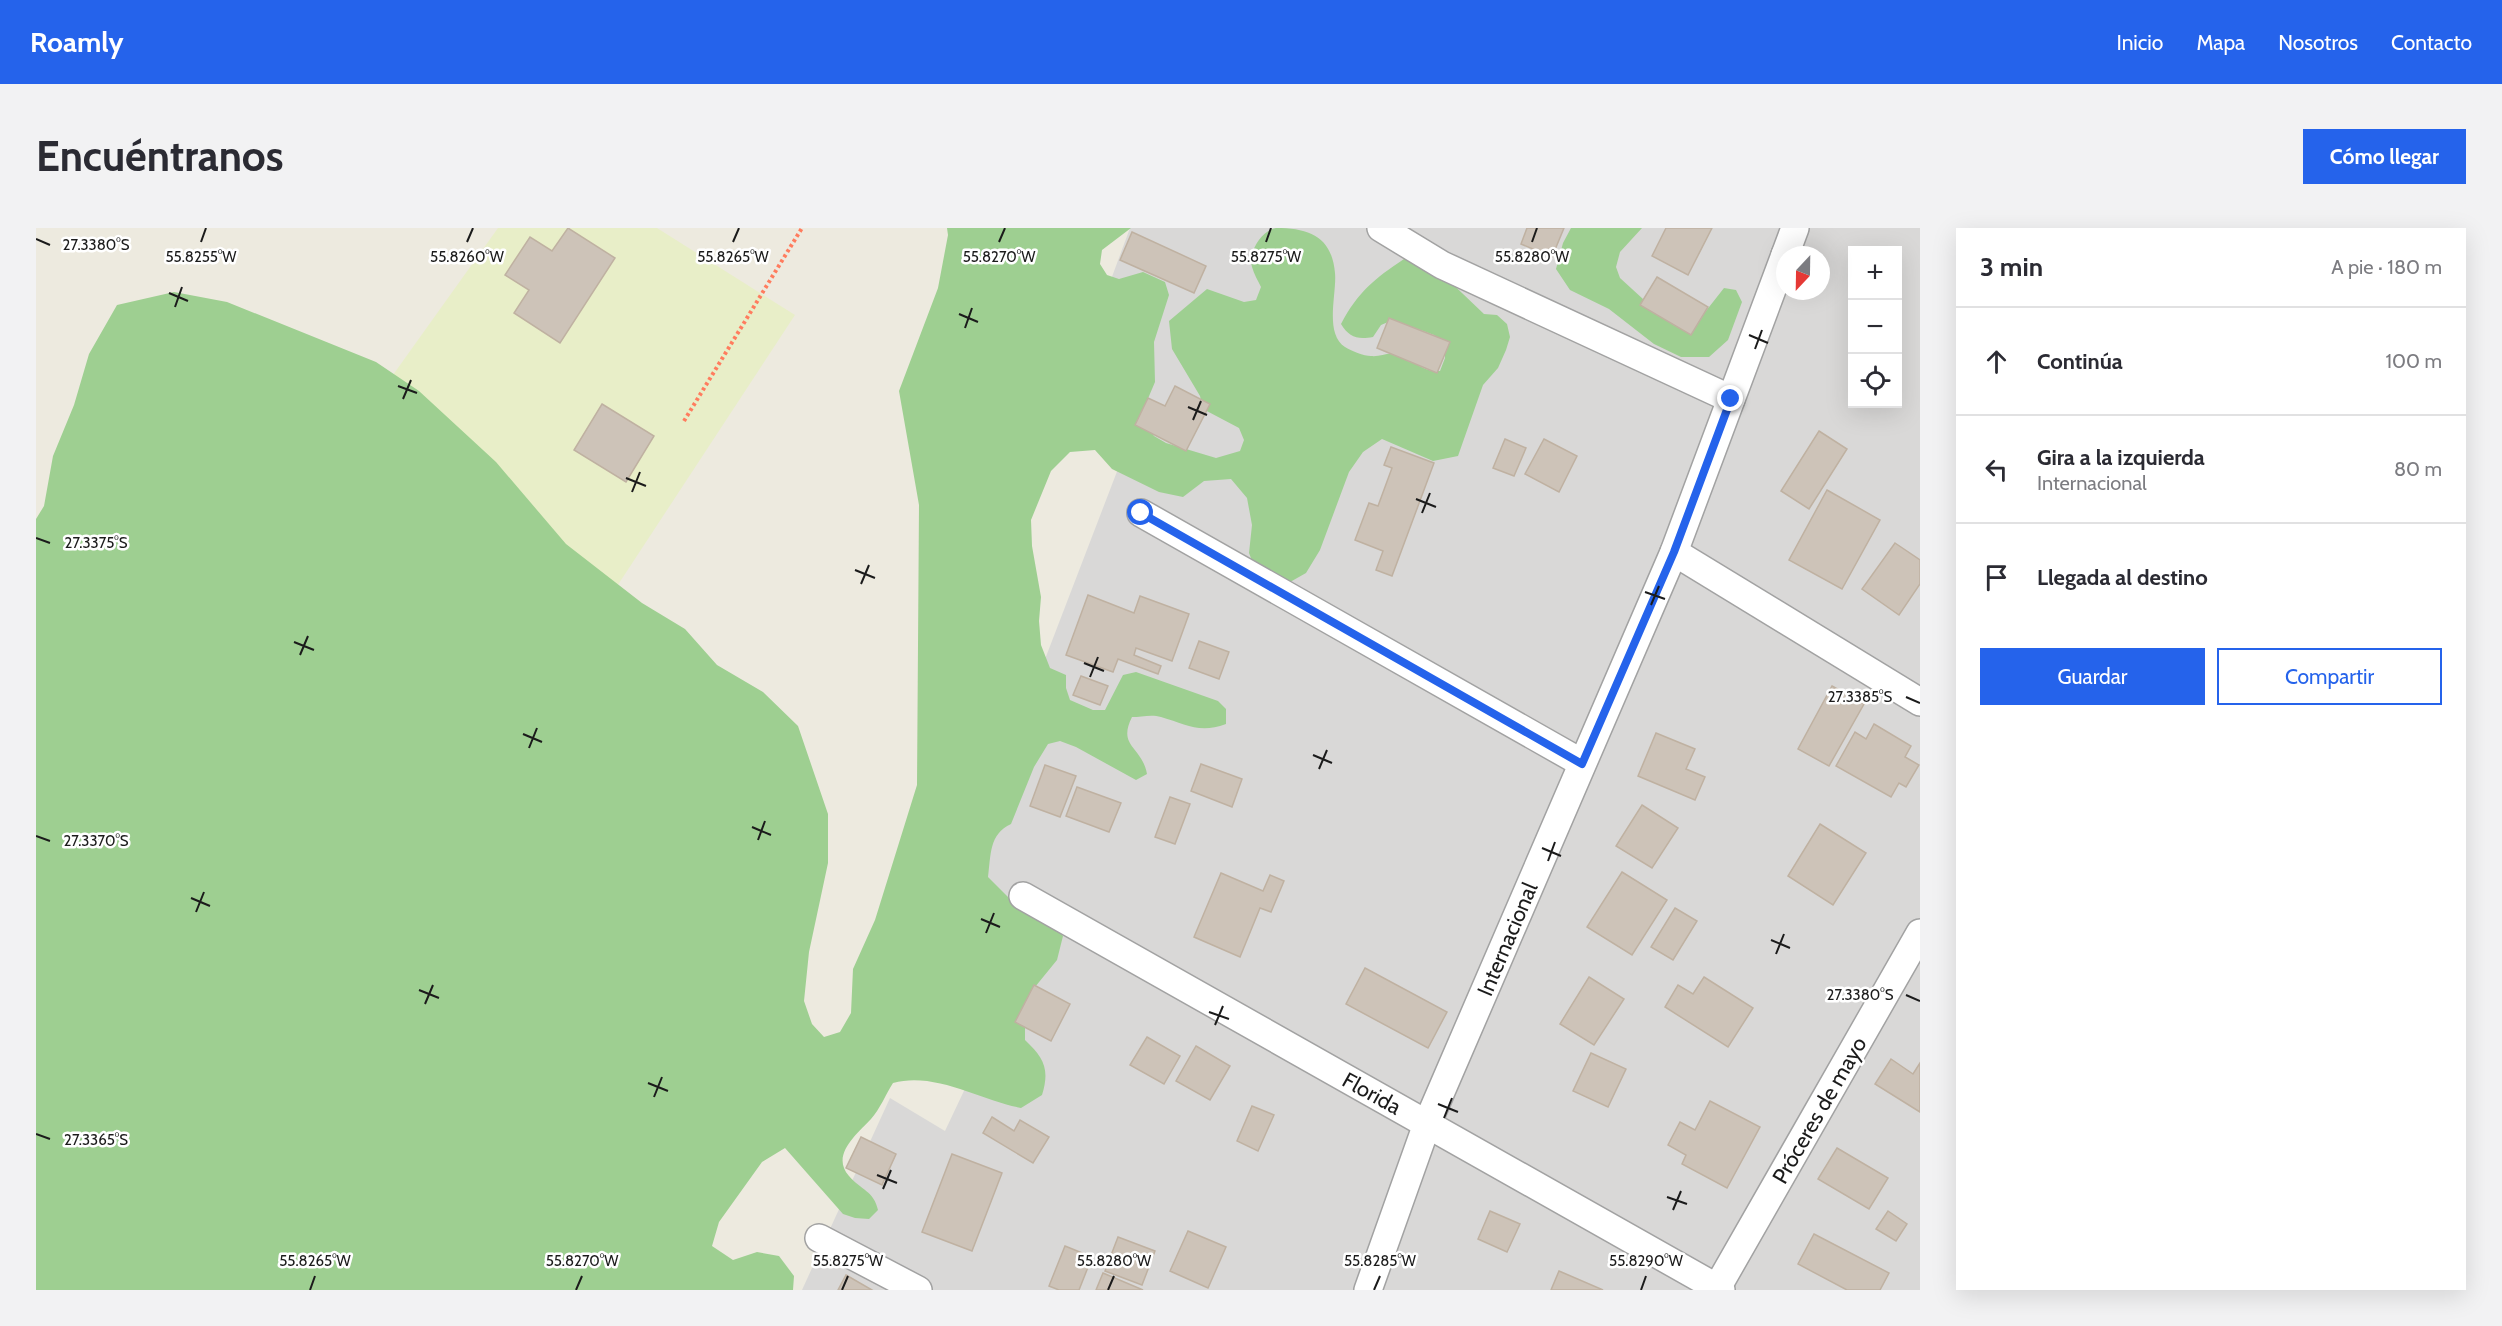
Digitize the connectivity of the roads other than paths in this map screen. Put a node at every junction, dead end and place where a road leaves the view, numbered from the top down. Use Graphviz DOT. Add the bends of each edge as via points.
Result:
graph roads {
  1 [pos="1381,228"];
  2 [pos="1795,228"];
  3 [pos="1788,246"];
  4 [pos="1776,279"];
  5 [pos="1731,399"];
  6 [pos="1141,513"];
  7 [pos="1674,552"];
  8 [pos="1920,702"];
  9 [pos="1582,764"];
  10 [pos="1023,896"];
  11 [pos="1920,933"];
  12 [pos="1427,1124"];
  13 [pos="819,1238"];
  14 [pos="1719,1289"];
  15 [pos="918,1290"];
  16 [pos="1368,1290"];
  1 -- 5 [label="street" via="1442,265"];
  2 -- 3 [label="street, Internacional"];
  4 -- 5 [label="street, Internacional"];
  5 -- 7 [label="street, Internacional"];
  6 -- 9 [label="street"];
  7 -- 8 [label="street"];
  7 -- 9 [label="street, Internacional"];
  9 -- 12 [label="street, Internacional"];
  10 -- 12 [label="street, Florida"];
  11 -- 14 [label="street, Próceres de mayo"];
  12 -- 14 [label="street, Florida"];
  12 -- 16 [label="street, Internacional"];
  13 -- 15 [label="street"];
}
